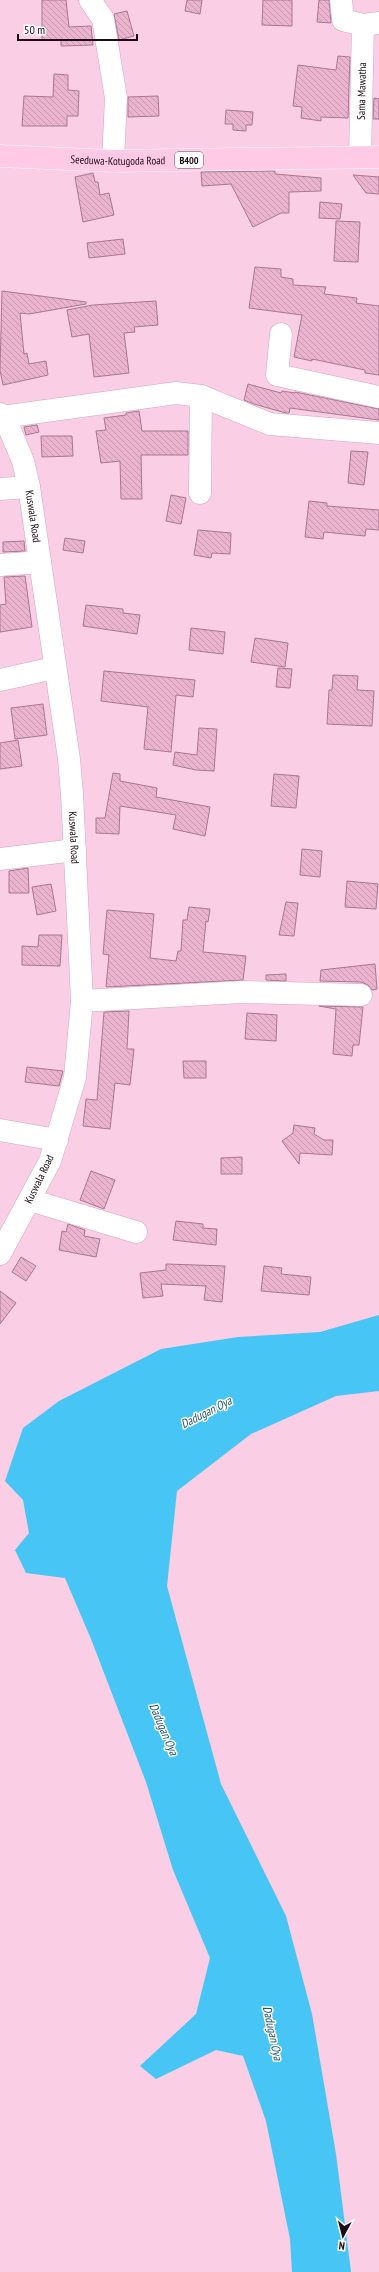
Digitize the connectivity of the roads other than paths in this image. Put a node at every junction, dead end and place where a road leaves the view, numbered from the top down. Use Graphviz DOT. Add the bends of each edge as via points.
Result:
graph roads {
  1 [pos="90,0"];
  2 [pos="341,0"];
  3 [pos="371,24"];
  4 [pos="0,156"];
  5 [pos="370,157"];
  6 [pos="113,161"];
  7 [pos="281,334"];
  8 [pos="201,396"];
  9 [pos="379,397"];
  10 [pos="1,415"];
  11 [pos="379,433"];
  12 [pos="29,486"];
  13 [pos="0,489"];
  14 [pos="200,493"];
  15 [pos="40,562"];
  16 [pos="0,565"];
  17 [pos="54,668"];
  18 [pos="0,680"];
  19 [pos="75,850"];
  20 [pos="0,859"];
  21 [pos="361,995"];
  22 [pos="82,1001"];
  23 [pos="0,1130"];
  24 [pos="56,1140"];
  25 [pos="30,1200"];
  26 [pos="136,1232"];
  27 [pos="0,1254"];
  1 -- 6 [label="street" via="103,19 116,98"];
  2 -- 3 [label="street, Sama Mawatha" via="342,20"];
  3 -- 5 [label="street, Sama Mawatha"];
  4 -- 6 [label="main road, Seeduwa-Kotugoda Road / B400"];
  5 -- 6 [label="main road, Seeduwa-Kotugoda Road / B400"];
  7 -- 9 [label="street" via="277,375"];
  8 -- 10 [label="street" via="176,393"];
  8 -- 11 [label="street" via="270,424"];
  8 -- 14 [label="street"];
  10 -- 12 [label="street, Kuswala Road" via="7,423 22,461"];
  12 -- 13 [label="street"];
  12 -- 15 [label="street, Kuswala Road"];
  15 -- 16 [label="street"];
  15 -- 17 [label="street, Kuswala Road"];
  17 -- 18 [label="street"];
  17 -- 19 [label="street, Kuswala Road" via="69,759"];
  19 -- 20 [label="street"];
  19 -- 22 [label="street, Kuswala Road"];
  21 -- 22 [label="street" via="241,992"];
  22 -- 24 [label="street, Kuswala Road" via="75,1077"];
  23 -- 24 [label="street"];
  24 -- 25 [label="street, Kuswala Road" via="50,1161"];
  25 -- 26 [label="street"];
  25 -- 27 [label="street, Kuswala Road"];
}
